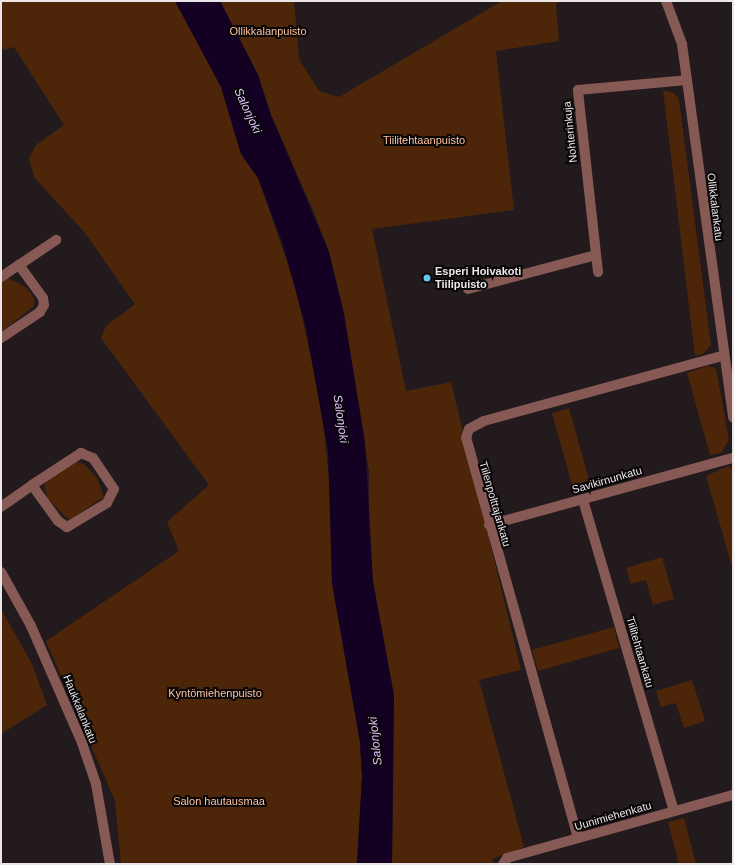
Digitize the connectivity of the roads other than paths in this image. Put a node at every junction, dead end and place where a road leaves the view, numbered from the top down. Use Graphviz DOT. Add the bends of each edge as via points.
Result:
graph roads {
  1 [pos="666,1"];
  2 [pos="687,80"];
  3 [pos="56,240"];
  4 [pos="596,255"];
  5 [pos="19,266"];
  6 [pos="598,272"];
  7 [pos="1,277"];
  8 [pos="468,289"];
  9 [pos="1,338"];
  10 [pos="722,356"];
  11 [pos="733,418"];
  12 [pos="733,458"];
  13 [pos="32,485"];
  14 [pos="583,500"];
  15 [pos="1,507"];
  16 [pos="489,525"];
  17 [pos="1,572"];
  18 [pos="733,795"];
  19 [pos="674,811"];
  20 [pos="578,838"];
  21 [pos="110,864"];
  22 [pos="502,864"];
  1 -- 2 [label="street, Ollikkalankatu" via="682,44"];
  2 -- 4 [label="street, Nohterinkuja" via="578,90"];
  2 -- 10 [label="street, Ollikkalankatu"];
  3 -- 5 [label="street"];
  4 -- 6 [label="street, Nohterinkuja"];
  4 -- 8 [label="street"];
  5 -- 7 [label="street"];
  5 -- 9 [label="street" via="43,298 44,305 40,312"];
  10 -- 11 [label="street, Ollikkalankatu"];
  10 -- 16 [label="street, Tiilenpolttajankatu" via="476,424 467,434 466,450"];
  12 -- 14 [label="street, Savikirnunkatu"];
  13 -- 13 [label="street" via="81,453 93,458 114,489 108,503 67,527 58,521"];
  13 -- 15 [label="street"];
  14 -- 16 [label="street, Savikirnunkatu"];
  14 -- 19 [label="street, Tiilitehtaankatu"];
  16 -- 20 [label="street, Tiilenpolttajankatu"];
  17 -- 21 [label="street, Haukkalankatu" via="31,626 82,743 96,784"];
  18 -- 19 [label="street, Uunimiehenkatu"];
  19 -- 20 [label="street, Uunimiehenkatu"];
  20 -- 22 [label="street, Uunimiehenkatu" via="507,858"];
}
